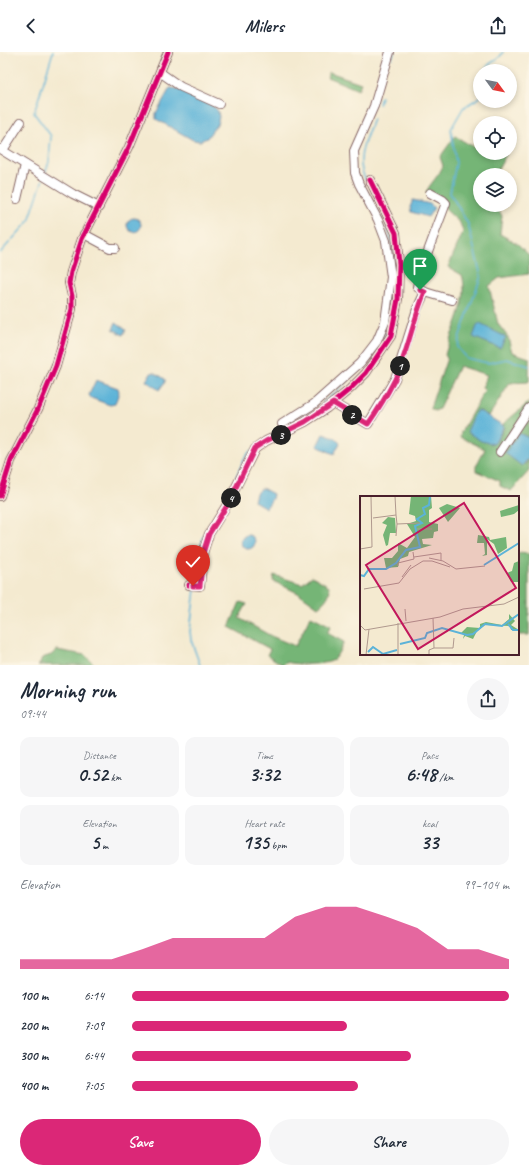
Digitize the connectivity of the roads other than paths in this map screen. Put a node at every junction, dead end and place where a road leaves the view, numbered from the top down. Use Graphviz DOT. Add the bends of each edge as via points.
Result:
graph roads {
  1 [pos="168,52"];
  2 [pos="390,52"];
  3 [pos="161,73"];
  4 [pos="219,104"];
  5 [pos="21,122"];
  6 [pos="1,150"];
  7 [pos="25,165"];
  8 [pos="370,180"];
  9 [pos="430,193"];
  10 [pos="17,199"];
  11 [pos="99,207"];
  12 [pos="84,234"];
  13 [pos="115,248"];
  14 [pos="425,292"];
  15 [pos="452,300"];
  16 [pos="333,403"];
  17 [pos="529,408"];
  18 [pos="282,424"];
  19 [pos="500,452"];
  20 [pos="0,496"];
  21 [pos="193,586"];
  1 -- 3 [label="street"];
  2 -- 18 [label="street" via="374,106 355,146 354,161 359,184 386,241 391,277 385,322 377,341 360,363 314,404"];
  3 -- 4 [label="street" via="181,87"];
  3 -- 11 [label="street" via="129,147"];
  5 -- 6 [label="street"];
  6 -- 7 [label="street"];
  7 -- 10 [label="street"];
  7 -- 11 [label="street"];
  8 -- 16 [label="street" via="396,233 399,264 398,298 391,336 380,354 366,373"];
  9 -- 14 [label="street" via="446,204 421,270 417,287"];
  11 -- 12 [label="street"];
  12 -- 13 [label="street" via="110,248"];
  12 -- 20 [label="street" via="71,272 69,283 72,310 53,377 11,461"];
  14 -- 15 [label="street"];
  14 -- 16 [label="street" via="417,309 395,379 368,424"];
  16 -- 21 [label="street" via="305,422 255,448 228,504 209,534 203,553 200,586"];
  17 -- 19 [label="street"];
}
